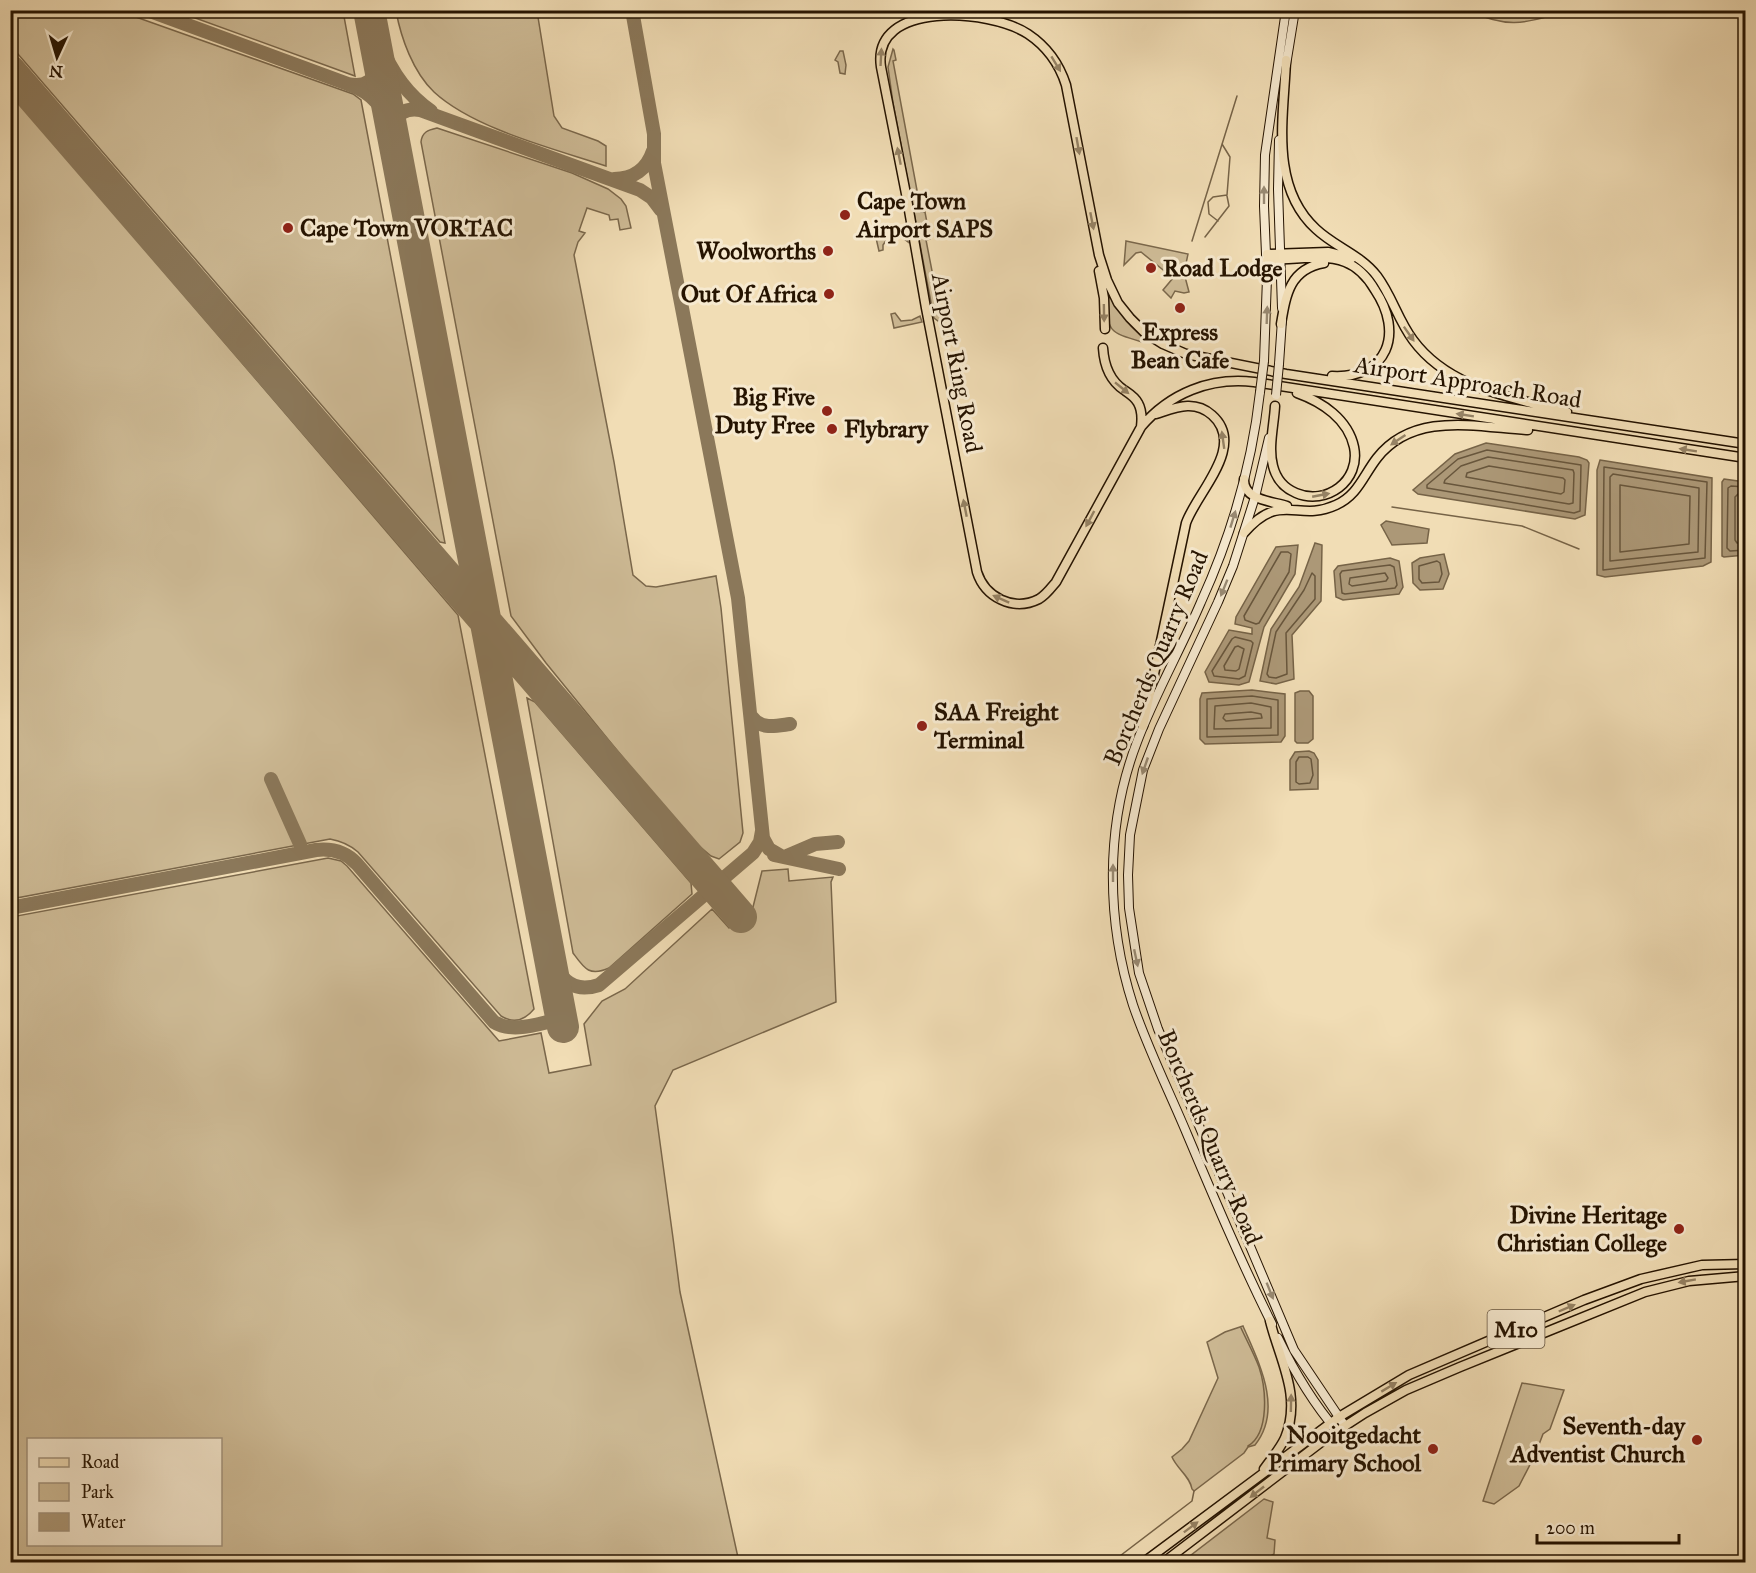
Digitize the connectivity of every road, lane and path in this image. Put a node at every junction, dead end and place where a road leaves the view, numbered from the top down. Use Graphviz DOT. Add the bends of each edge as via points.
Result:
graph roads {
  1 [pos="1286,10"];
  2 [pos="1295,10"];
  3 [pos="1286,60"];
  4 [pos="1099,255"];
  5 [pos="1282,256"];
  6 [pos="1267,257"];
  7 [pos="1368,267"];
  8 [pos="1370,282"];
  9 [pos="1281,324"];
  10 [pos="1105,329"];
  11 [pos="1103,348"];
  12 [pos="1186,354"];
  13 [pos="1286,374"];
  14 [pos="1254,382"];
  15 [pos="1283,387"];
  16 [pos="1275,406"];
  17 [pos="1152,415"];
  18 [pos="1141,427"];
  19 [pos="1673,433"];
  20 [pos="1585,434"];
  21 [pos="1746,444"];
  22 [pos="1746,459"];
  23 [pos="1244,479"];
  24 [pos="1255,497"];
  25 [pos="1299,509"];
  26 [pos="1244,533"];
  27 [pos="1143,726"];
  28 [pos="1746,1264"];
  29 [pos="1746,1276"];
  30 [pos="1270,1321"];
  31 [pos="1339,1417"];
  32 [pos="1331,1424"];
  33 [pos="1341,1429"];
  34 [pos="1261,1475"];
  35 [pos="1144,1563"];
  36 [pos="1164,1563"];
  6 -- 1 [label="main road, Borcherds Quarry Road, one-way" via="1265,155"];
  2 -- 3 [label="main road, Borcherds Quarry Road"];
  3 -- 5 [label="main road, Borcherds Quarry Road" via="1278,153"];
  3 -- 7 [label="main road" via="1283,152 1290,189 1311,225"];
  4 -- 10 [label="main road, one-way"];
  4 -- 12 [label="main road, Airport Ring Road" via="1111,291 1128,316 1155,340"];
  18 -- 4 [label="main road, Airport Ring Road, one-way" via="1056,582 1032,602 1016,604 998,599 986,588 976,568 881,67 881,51 888,33 908,18 945,11 973,14 1031,36 1047,51 1063,76"];
  5 -- 6 [label="main road"];
  5 -- 7 [label="main road" via="1335,252"];
  5 -- 8 [label="main road" via="1337,259 1356,268"];
  5 -- 9 [label="main road, Borcherds Quarry Road"];
  23 -- 6 [label="main road, Borcherds Quarry Road, one-way, bridge" via="1264,361"];
  7 -- 19 [label="main road, one-way" via="1380,280 1414,342 1437,365 1472,386 1572,414"];
  8 -- 9 [label="main road" via="1342,264 1328,262 1311,267 1289,288"];
  8 -- 13 [label="main road" via="1390,323 1388,345 1378,361 1367,371 1349,377"];
  9 -- 16 [label="main road, Borcherds Quarry Road, bridge"];
  11 -- 18 [label="main road, one-way" via="1110,375 1140,405"];
  12 -- 13 [label="main road, Airport Approach Road"];
  13 -- 19 [label="main road, Airport Approach Road"];
  14 -- 15 [label="main road, Airport Approach Road"];
  14 -- 17 [label="main road, Airport Ring Road" via="1222,381 1197,387"];
  16 -- 15 [label="main road, one-way" via="1272,462 1283,484 1310,497 1326,495 1341,486 1352,472 1354,459 1354,447 1346,429 1321,404"];
  20 -- 15 [label="main road, Airport Approach Road, one-way"];
  16 -- 24 [label="main road, Borcherds Quarry Road"];
  17 -- 18 [label="main road, Airport Ring Road"];
  27 -- 17 [label="main road, one-way" via="1186,525 1225,448 1220,424 1204,410 1179,406"];
  19 -- 21 [label="main road, Airport Approach Road"];
  22 -- 20 [label="main road, Airport Approach Road, one-way"];
  20 -- 25 [label="main road, one-way" via="1444,424 1425,427 1387,448 1346,500 1326,509"];
  23 -- 24 [label="main road" via="1246,491"];
  27 -- 23 [label="main road, Borcherds Quarry Road, one-way" via="1208,588"];
  24 -- 25 [label="main road"];
  24 -- 26 [label="main road, Borcherds Quarry Road"];
  25 -- 26 [label="main road" via="1270,512 1255,520"];
  26 -- 31 [label="main road, Borcherds Quarry Road, one-way" via="1218,602 1143,770 1130,835 1129,914 1139,973 1158,1029 1290,1343"];
  30 -- 27 [label="main road, Borcherds Quarry Road, one-way" via="1144,1034 1124,972 1114,913 1114,848 1124,783"];
  31 -- 28 [label="main road, M10, one-way" via="1428,1366 1619,1286 1691,1266"];
  29 -- 33 [label="main road, M10, one-way" via="1689,1281 1628,1298 1429,1380"];
  30 -- 32 [label="main road, Borcherds Quarry Road" via="1295,1371"];
  34 -- 30 [label="main road, one-way" via="1282,1444 1291,1413 1291,1385"];
  31 -- 32 [label="main road, M10"];
  31 -- 33 [label="main road, Borcherds Quarry Road"];
  32 -- 33 [label="main road, Borcherds Quarry Road"];
  32 -- 34 [label="main road, M10"];
  33 -- 36 [label="main road, M10, one-way"];
  35 -- 34 [label="main road, M10, one-way"];
}
